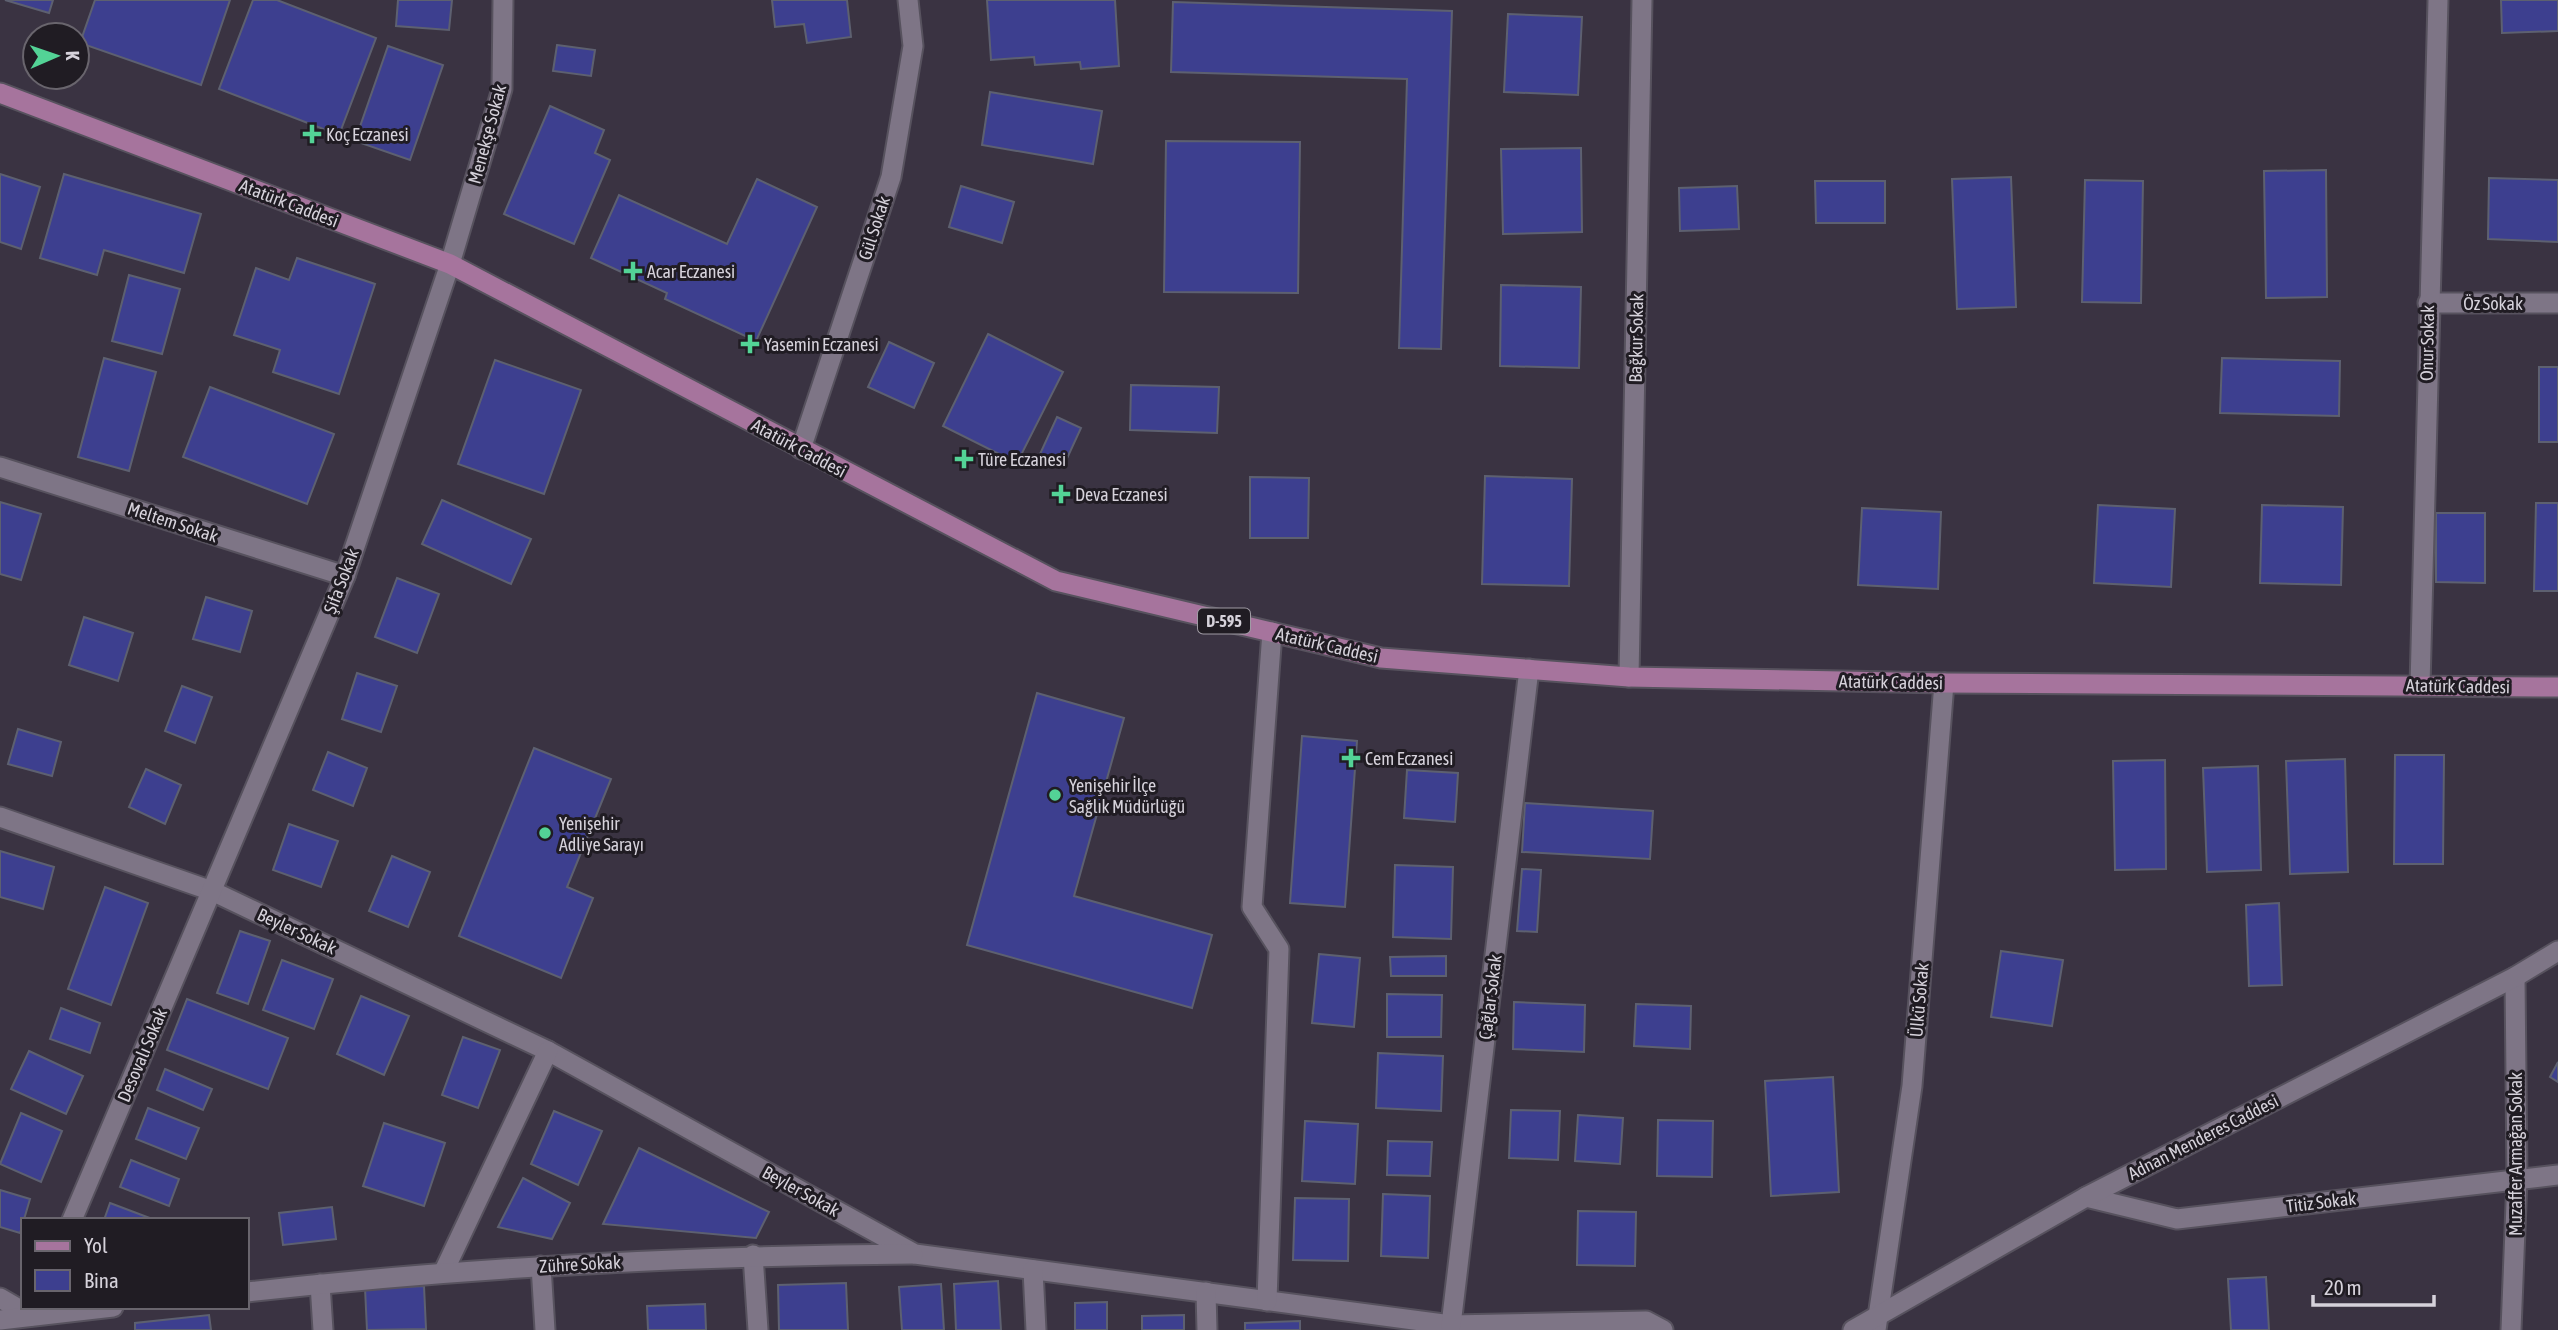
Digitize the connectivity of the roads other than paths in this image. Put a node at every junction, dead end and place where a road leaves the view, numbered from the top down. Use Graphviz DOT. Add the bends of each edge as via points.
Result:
graph roads {
  1 [pos="503,0"];
  2 [pos="908,0"];
  3 [pos="1642,0"];
  4 [pos="2438,0"];
  5 [pos="0,93"];
  6 [pos="450,264"];
  7 [pos="2428,303"];
  8 [pos="2558,303"];
  9 [pos="801,449"];
  10 [pos="0,467"];
  11 [pos="345,576"];
  12 [pos="1272,632"];
  13 [pos="1529,669"];
  14 [pos="1629,677"];
  15 [pos="1944,683"];
  16 [pos="2420,686"];
  17 [pos="2558,687"];
  18 [pos="0,817"];
  19 [pos="212,891"];
  20 [pos="2558,951"];
  21 [pos="2515,977"];
  22 [pos="548,1051"];
  23 [pos="2558,1175"];
  24 [pos="2517,1180"];
  25 [pos="2086,1197"];
  26 [pos="73,1218"];
  27 [pos="915,1254"];
  28 [pos="754,1255"];
  29 [pos="541,1266"];
  30 [pos="1033,1270"];
  31 [pos="444,1271"];
  32 [pos="320,1284"];
  33 [pos="248,1292"];
  34 [pos="1206,1292"];
  35 [pos="0,1298"];
  36 [pos="1267,1301"];
  37 [pos="98,1309"];
  38 [pos="33,1318"];
  39 [pos="0,1320"];
  40 [pos="1877,1322"];
  41 [pos="1451,1325"];
  42 [pos="323,1330"];
  43 [pos="545,1330"];
  44 [pos="758,1330"];
  45 [pos="1036,1330"];
  46 [pos="1208,1330"];
  47 [pos="1663,1330"];
  48 [pos="1853,1330"];
  49 [pos="2511,1330"];
  1 -- 6 [label="street, Menekşe Sokak" via="502,89"];
  2 -- 9 [label="street, Gül Sokak" via="913,46 891,177"];
  3 -- 14 [label="street, Bağkur Sokak"];
  4 -- 7 [label="street, Onur Sokak"];
  5 -- 6 [label="main road, Atatürk Caddesi / D-595"];
  6 -- 9 [label="main road, Atatürk Caddesi / D-595"];
  6 -- 11 [label="street, Şifa Sokak"];
  7 -- 8 [label="street, Öz Sokak"];
  7 -- 16 [label="street, Onur Sokak"];
  9 -- 12 [label="main road, Atatürk Caddesi / D-595" via="1056,582"];
  10 -- 11 [label="street, Meltem Sokak"];
  11 -- 19 [label="street, Şifa Sokak"];
  12 -- 13 [label="main road, Atatürk Caddesi / D-595" via="1381,658"];
  12 -- 36 [label="street" via="1252,907 1279,949"];
  13 -- 14 [label="main road, Atatürk Caddesi / D-595"];
  13 -- 41 [label="street, Çağlar Sokak"];
  14 -- 15 [label="main road, Atatürk Caddesi / D-595"];
  15 -- 16 [label="main road, Atatürk Caddesi / D-595"];
  15 -- 40 [label="street, Ülkü Sokak" via="1912,1086"];
  16 -- 17 [label="main road, Atatürk Caddesi / D-595"];
  18 -- 19 [label="street, Beyler Sokak"];
  19 -- 22 [label="street, Beyler Sokak"];
  19 -- 26 [label="street, Desovalı Sokak"];
  20 -- 21 [label="street, Adnan Menderes Caddesi"];
  21 -- 24 [label="street, Muzaffer Armağan Sokak"];
  21 -- 25 [label="street, Adnan Menderes Caddesi"];
  22 -- 27 [label="street, Beyler Sokak"];
  22 -- 31 [label="street"];
  23 -- 24 [label="street, Titiz Sokak"];
  24 -- 25 [label="street, Titiz Sokak" via="2177,1219"];
  24 -- 49 [label="street, Muzaffer Armağan Sokak"];
  25 -- 40 [label="street, Adnan Menderes Caddesi"];
  27 -- 28 [label="street, Zühre Sokak"];
  27 -- 30 [label="street, Beyler Sokak"];
  28 -- 29 [label="street, Zühre Sokak"];
  28 -- 44 [label="street"];
  29 -- 31 [label="street, Zühre Sokak"];
  29 -- 43 [label="street"];
  30 -- 34 [label="street, Beyler Sokak"];
  30 -- 45 [label="street"];
  31 -- 32 [label="street, Zühre Sokak"];
  32 -- 33 [label="street, Zühre Sokak"];
  32 -- 42 [label="street"];
  34 -- 36 [label="street, Beyler Sokak"];
  34 -- 46 [label="street"];
  35 -- 38 [label="street"];
  36 -- 41 [label="street, Beyler Sokak"];
  37 -- 38 [label="street"];
  38 -- 39 [label="street"];
  40 -- 48 [label="street, Adnan Menderes Caddesi"];
  41 -- 47 [label="street, Beyler Sokak" via="1646,1321"];
}
